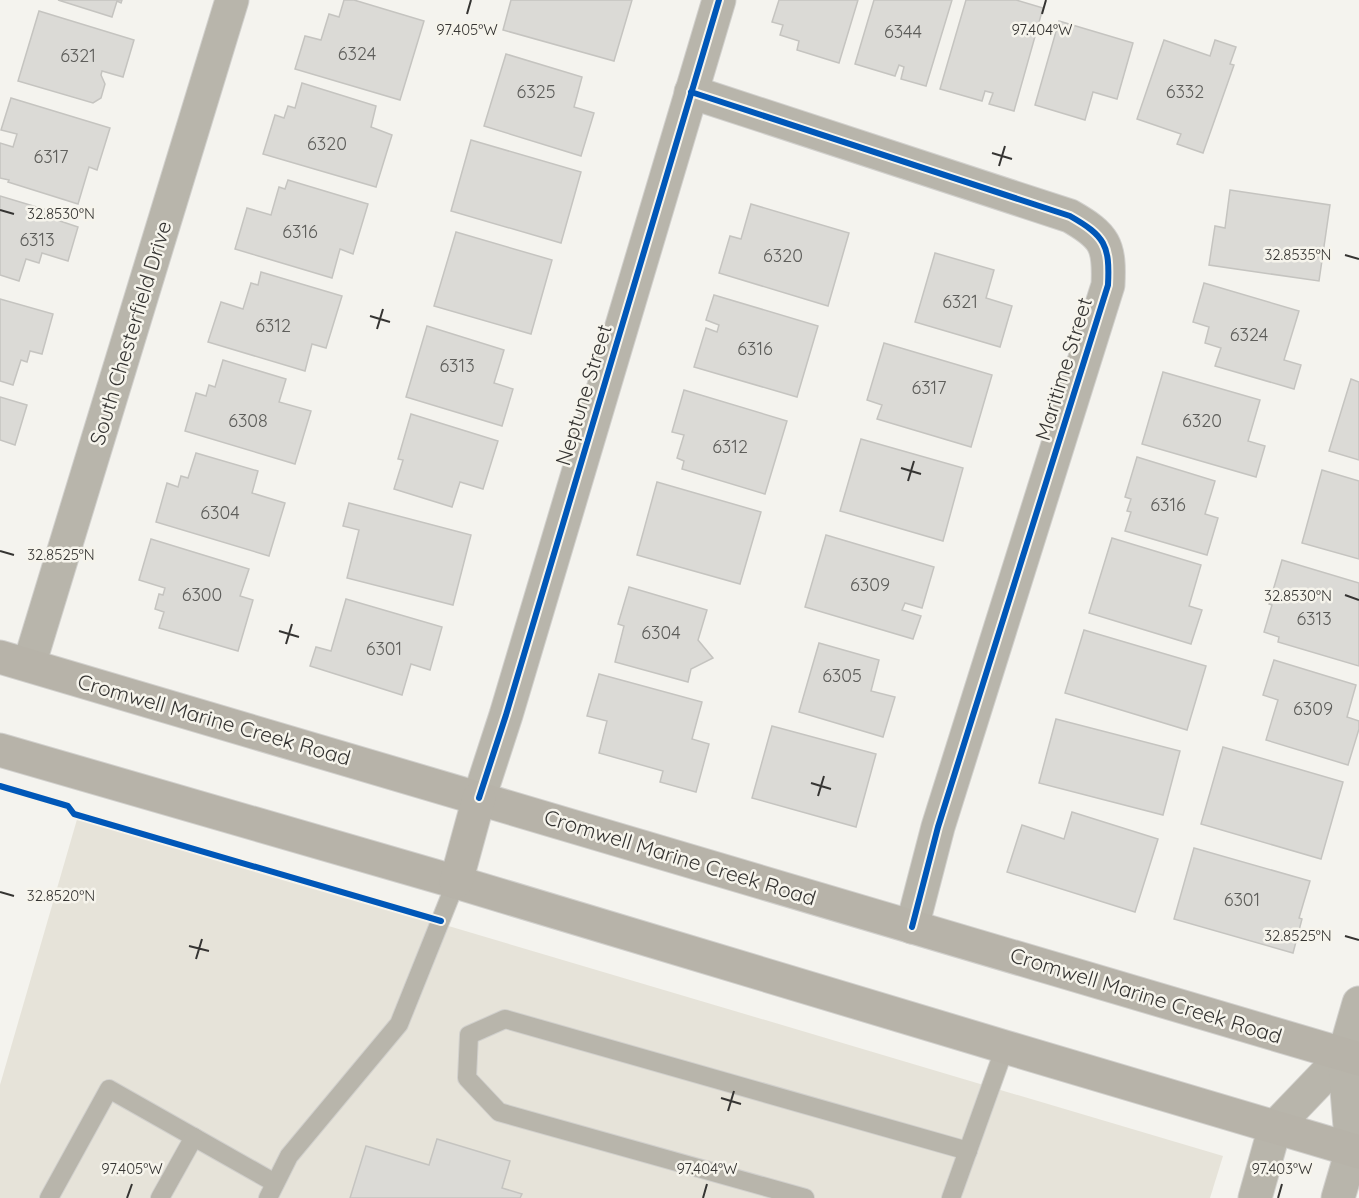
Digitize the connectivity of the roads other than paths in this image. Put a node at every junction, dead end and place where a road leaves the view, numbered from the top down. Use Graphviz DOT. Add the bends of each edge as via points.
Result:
graph roads {
  1 [pos="232,0"];
  2 [pos="719,0"];
  3 [pos="691,92"];
  4 [pos="15,661"];
  5 [pos="0,750"];
  6 [pos="479,798"];
  7 [pos="456,882"];
  8 [pos="912,927"];
  9 [pos="1359,1003"];
  10 [pos="1005,1047"];
  11 [pos="1352,1057"];
  12 [pos="1275,1127"];
  13 [pos="194,1137"];
  14 [pos="968,1151"];
  15 [pos="1356,1151"];
  16 [pos="271,1191"];
  17 [pos="49,1198"];
  18 [pos="160,1198"];
  19 [pos="805,1198"];
  20 [pos="951,1198"];
  21 [pos="1255,1198"];
  22 [pos="1338,1198"];
  1 -- 4 [label="street, South Chesterfield Drive"];
  2 -- 3 [label="street, Neptune Street"];
  3 -- 6 [label="street, Neptune Street"];
  3 -- 8 [label="street, Maritime Street" via="1070,216 1089,227 1103,243 1109,262 1108,285 938,826"];
  4 -- 6 [label="main road, Cromwell Marine Creek Road"];
  5 -- 7 [label="main road"];
  6 -- 7 [label="main road"];
  6 -- 8 [label="main road, Cromwell Marine Creek Road"];
  7 -- 10 [label="main road"];
  7 -- 16 [label="lane" via="399,1024 289,1156"];
  8 -- 11 [label="main road, Cromwell Marine Creek Road"];
  9 -- 11 [label="street"];
  10 -- 12 [label="main road"];
  10 -- 14 [label="lane"];
  11 -- 12 [label="street"];
  11 -- 15 [label="street"];
  12 -- 15 [label="main road"];
  12 -- 21 [label="street"];
  13 -- 16 [label="lane"];
  13 -- 17 [label="lane" via="109,1089"];
  13 -- 18 [label="lane"];
  14 -- 19 [label="lane" via="505,1019 469,1035 467,1078 499,1112"];
  14 -- 20 [label="lane"];
  15 -- 22 [label="street"];
}
